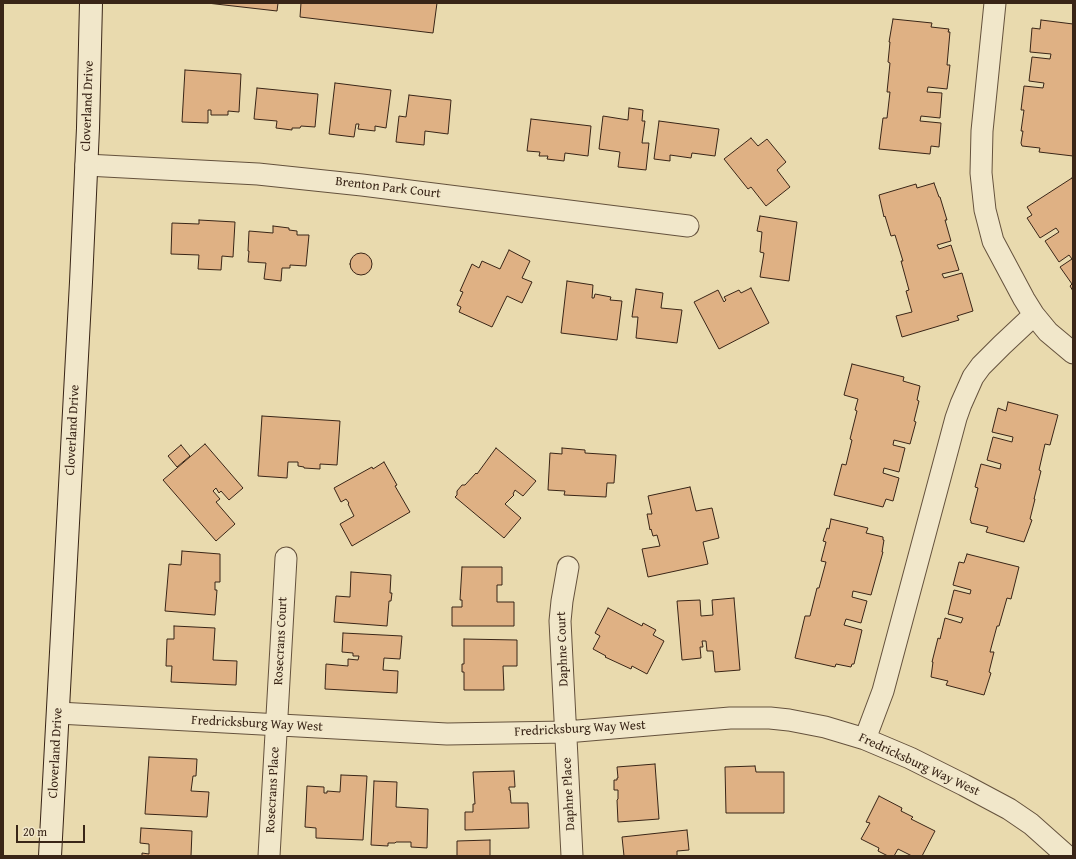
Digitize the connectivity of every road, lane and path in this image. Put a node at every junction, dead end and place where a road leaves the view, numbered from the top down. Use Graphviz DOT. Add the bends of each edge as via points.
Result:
graph roads {
  1 [pos="91,3"];
  2 [pos="995,3"];
  3 [pos="86,165"];
  4 [pos="688,226"];
  5 [pos="1034,315"];
  6 [pos="1073,353"];
  7 [pos="286,558"];
  8 [pos="568,567"];
  9 [pos="58,713"];
  10 [pos="276,725"];
  11 [pos="566,732"];
  12 [pos="865,739"];
  13 [pos="50,856"];
  14 [pos="270,856"];
  15 [pos="572,856"];
  16 [pos="1068,856"];
  1 -- 3 [label="street, Cloverland Drive"];
  2 -- 5 [label="street" via="982,131 981,173 985,210 993,241 1010,276"];
  3 -- 4 [label="street, Brenton Park Court" via="258,174"];
  3 -- 9 [label="street, Cloverland Drive"];
  5 -- 6 [label="street" via="1048,332"];
  5 -- 12 [label="street" via="981,366 961,404 884,691"];
  7 -- 10 [label="street, Rosecrans Court"];
  8 -- 11 [label="street, Daphne Court" via="560,621"];
  9 -- 10 [label="street, Fredricksburg Way West"];
  9 -- 13 [label="street, Cloverland Drive"];
  10 -- 11 [label="street, Fredricksburg Way West" via="447,734"];
  10 -- 14 [label="street, Rosecrans Place"];
  11 -- 12 [label="street, Fredricksburg Way West" via="730,718 770,718 807,723"];
  11 -- 15 [label="street, Daphne Place"];
  12 -- 16 [label="street, Fredricksburg Way West" via="951,778 1009,809"];
}
